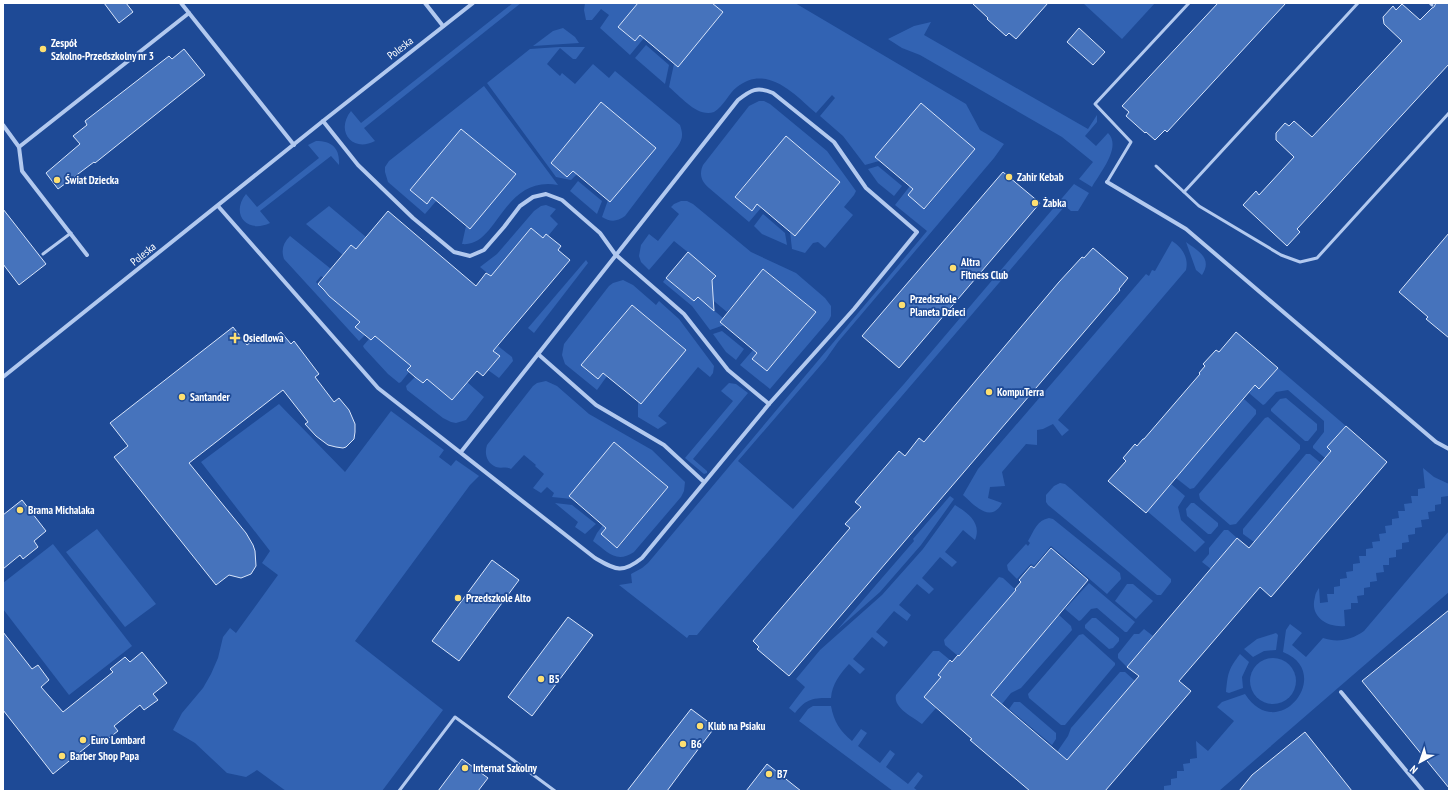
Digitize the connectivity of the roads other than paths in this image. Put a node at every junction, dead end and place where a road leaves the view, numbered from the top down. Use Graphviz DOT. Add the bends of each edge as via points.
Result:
graph roads {
  1 [pos="181,3"];
  2 [pos="425,3"];
  3 [pos="473,3"];
  4 [pos="1189,3"];
  5 [pos="1358,3"];
  6 [pos="189,13"];
  7 [pos="443,26"];
  8 [pos="1449,113"];
  9 [pos="323,121"];
  10 [pos="3,125"];
  11 [pos="294,145"];
  12 [pos="19,147"];
  13 [pos="1156,166"];
  14 [pos="1107,182"];
  15 [pos="1184,192"];
  16 [pos="218,206"];
  17 [pos="71,233"];
  18 [pos="43,254"];
  19 [pos="615,254"];
  20 [pos="87,255"];
  21 [pos="538,354"];
  22 [pos="3,377"];
  23 [pos="769,404"];
  24 [pos="1449,449"];
  25 [pos="461,452"];
  26 [pos="704,482"];
  27 [pos="1341,692"];
  28 [pos="399,791"];
  29 [pos="554,791"];
  30 [pos="1423,791"];
  1 -- 6 [label="street"];
  2 -- 7 [label="street"];
  3 -- 7 [label="street, Poleska"];
  4 -- 14 [label="lane" via="1096,104 1131,142"];
  5 -- 15 [label="lane"];
  6 -- 11 [label="street"];
  6 -- 12 [label="street"];
  7 -- 9 [label="street, Poleska"];
  8 -- 15 [label="lane" via="1317,258 1300,262 1281,255 1199,206"];
  9 -- 11 [label="street, Poleska"];
  9 -- 19 [label="street" via="358,165 413,218 454,252 470,256 484,250 520,206 533,197 546,194 562,200 587,221 600,233"];
  10 -- 12 [label="street"];
  11 -- 16 [label="street, Poleska"];
  12 -- 17 [label="street" via="22,171"];
  13 -- 15 [label="lane"];
  14 -- 24 [label="street" via="1186,229 1430,437"];
  16 -- 22 [label="street, Poleska"];
  16 -- 25 [label="street" via="378,388"];
  17 -- 18 [label="lane"];
  17 -- 20 [label="street"];
  19 -- 21 [label="street"];
  19 -- 23 [label="street" via="684,314 728,370"];
  19 -- 23 [label="street" via="738,100 750,91 764,89 773,93 834,142 866,188 916,232 854,309"];
  21 -- 25 [label="street"];
  21 -- 26 [label="street" via="596,405 664,445"];
  23 -- 26 [label="street"];
  25 -- 26 [label="street" via="595,558 620,569 632,566 642,558"];
  27 -- 30 [label="street"];
  28 -- 29 [label="lane" via="455,717"];
}
